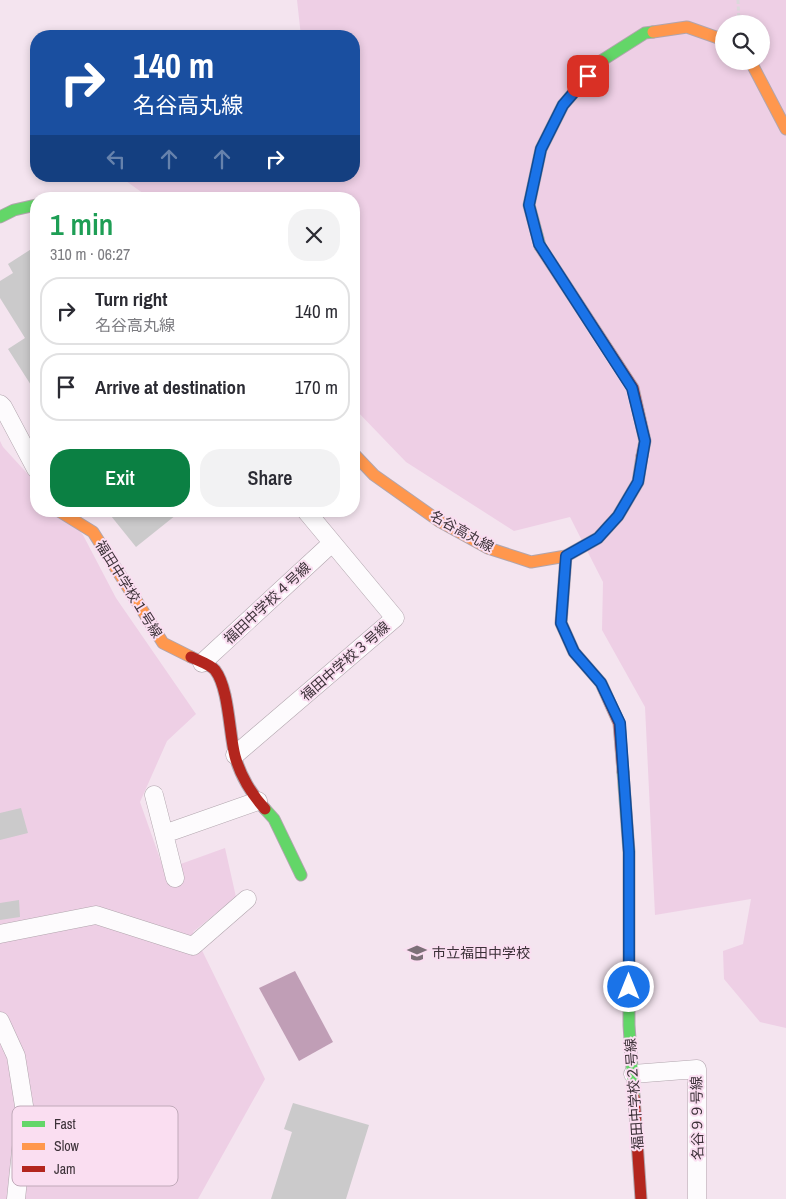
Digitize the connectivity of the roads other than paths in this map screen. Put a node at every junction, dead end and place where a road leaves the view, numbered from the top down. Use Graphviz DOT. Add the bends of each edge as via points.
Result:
graph roads {
  1 [pos="715,37"];
  2 [pos="755,70"];
  3 [pos="786,129"];
  4 [pos="30,206"];
  5 [pos="0,217"];
  6 [pos="0,404"];
  7 [pos="30,457"];
  8 [pos="360,460"];
  9 [pos="69,517"];
  10 [pos="311,517"];
  11 [pos="332,543"];
  12 [pos="566,556"];
  13 [pos="202,663"];
  14 [pos="235,755"];
  15 [pos="154,794"];
  16 [pos="258,800"];
  17 [pos="164,834"];
  18 [pos="301,875"];
  19 [pos="176,878"];
  20 [pos="247,899"];
  21 [pos="0,934"];
  22 [pos="0,1022"];
  23 [pos="633,1074"];
  24 [pos="24,1106"];
  25 [pos="17,1186"];
  26 [pos="16,1199"];
  27 [pos="641,1199"];
  28 [pos="697,1199"];
  1 -- 12 [label="street, 名谷高丸線" via="687,27 645,33 601,61 563,105 541,149 529,205 539,244 632,388 645,441 638,482 618,516 598,538"];
  2 -- 3 [label="street"];
  4 -- 5 [label="street"];
  6 -- 7 [label="street"];
  8 -- 12 [label="street, 名谷高丸線" via="374,475 439,521 488,548 531,562"];
  9 -- 13 [label="street, 福田中学校１号線" via="93,532 164,643"];
  10 -- 11 [label="street, 福田中学校３号線"];
  11 -- 13 [label="street, 福田中学校４号線"];
  11 -- 14 [label="street, 福田中学校３号線" via="395,618"];
  12 -- 23 [label="street, 福田中学校２号線" via="561,623 574,652 601,683 620,723 629,852 629,1026"];
  13 -- 14 [label="street, 福田中学校１号線" via="214,669 222,687"];
  14 -- 16 [label="street, 福田中学校１号線"];
  15 -- 17 [label="street"];
  16 -- 17 [label="street"];
  16 -- 18 [label="street, 福田中学校１号線" via="274,819"];
  17 -- 19 [label="street"];
  20 -- 21 [label="street" via="192,946 96,915"];
  22 -- 24 [label="street" via="16,1056"];
  23 -- 27 [label="street, 福田中学校２号線"];
  23 -- 28 [label="street, 名谷９９号線" via="697,1069"];
  25 -- 26 [label="street"];
}
